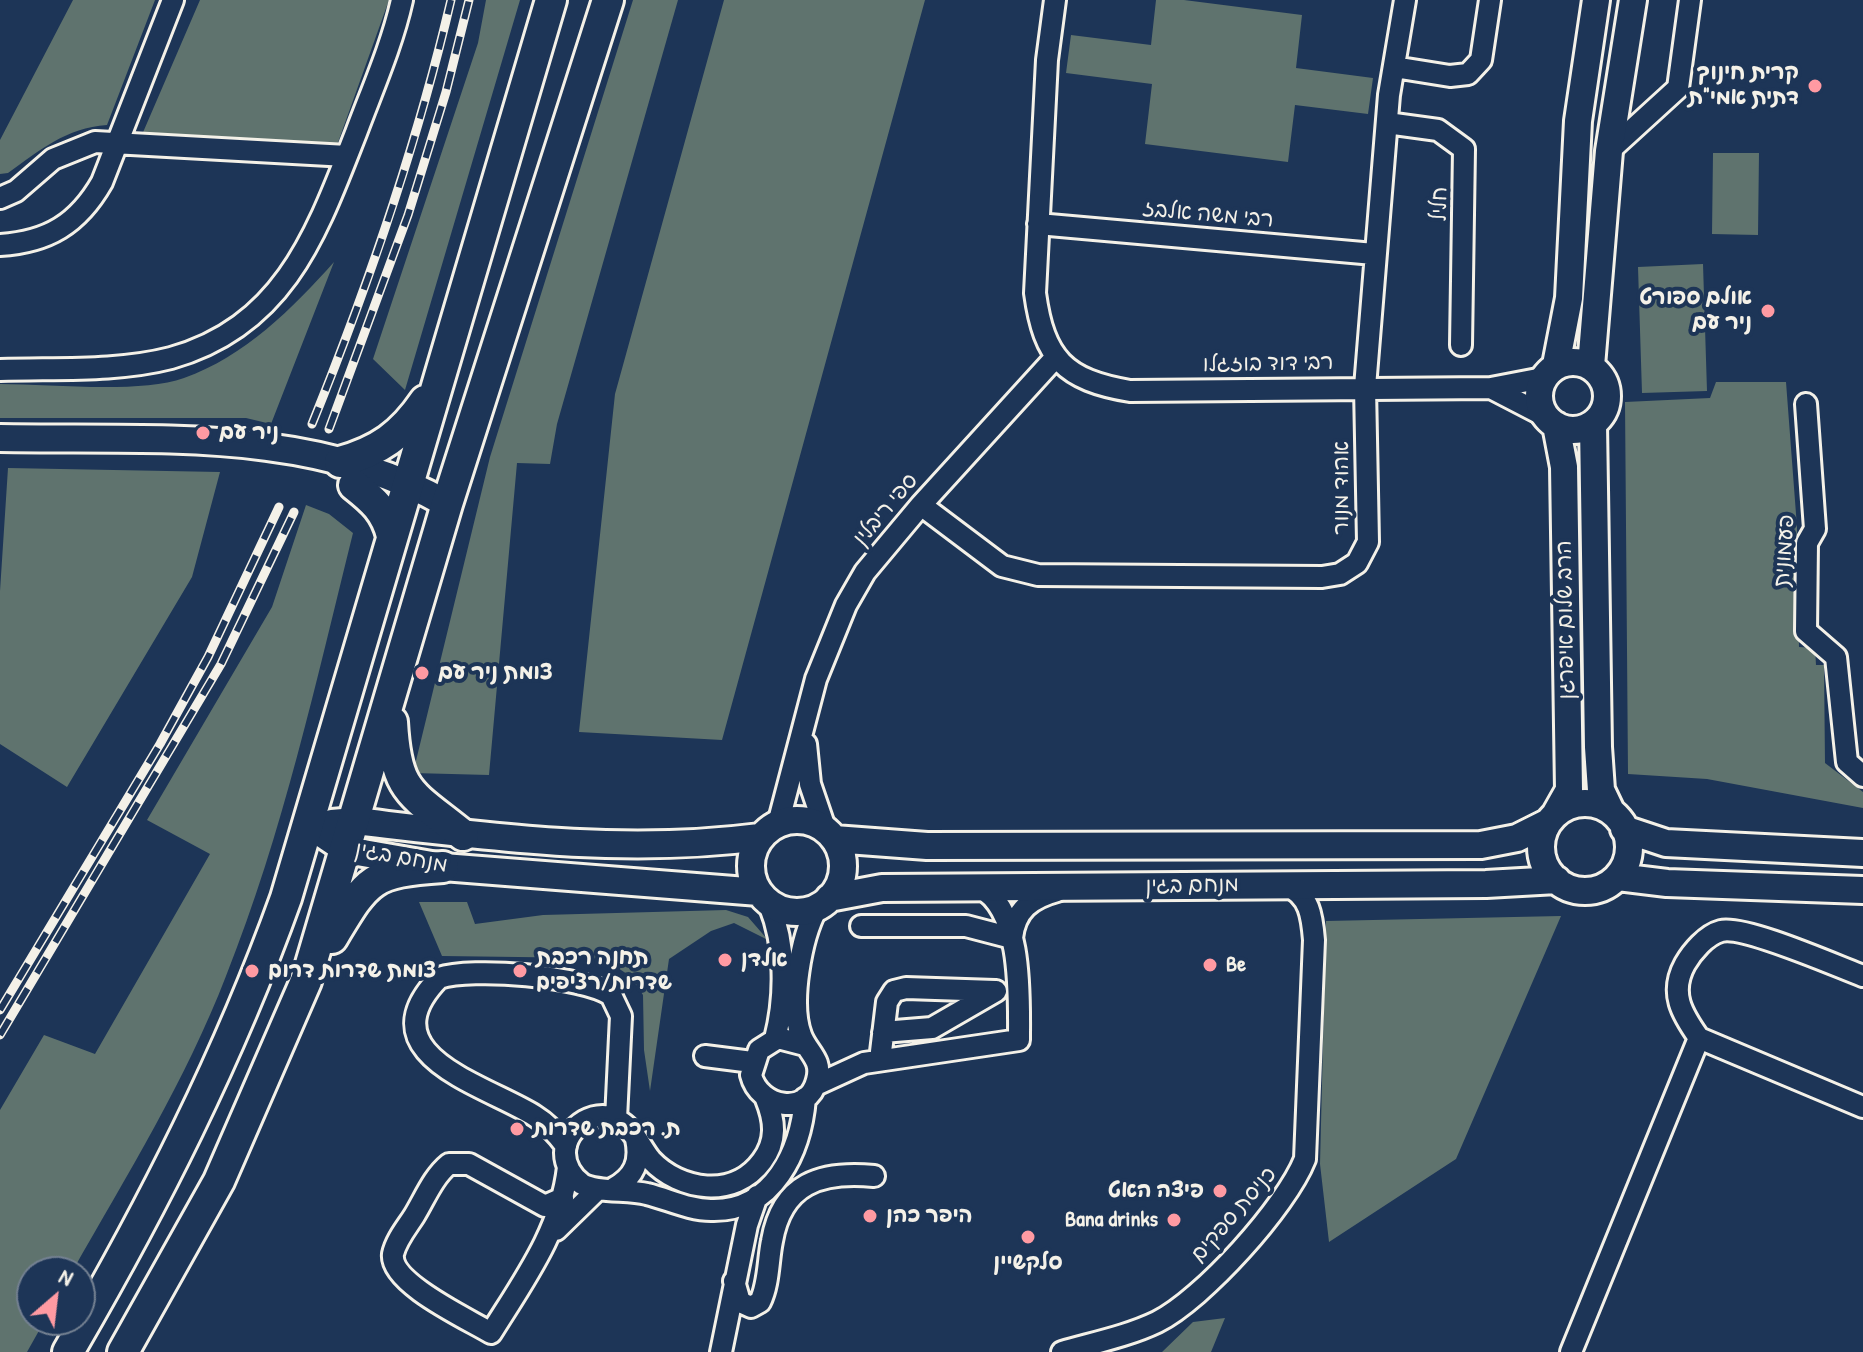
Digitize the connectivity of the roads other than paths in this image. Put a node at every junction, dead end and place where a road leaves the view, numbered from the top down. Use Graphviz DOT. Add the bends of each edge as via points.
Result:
graph roads {
  1 [pos="173,0"];
  2 [pos="402,0"];
  3 [pos="551,0"];
  4 [pos="608,0"];
  5 [pos="1055,0"];
  6 [pos="1405,0"];
  7 [pos="1490,0"];
  8 [pos="1596,0"];
  9 [pos="1633,0"];
  10 [pos="1690,0"];
  11 [pos="1394,67"];
  12 [pos="1387,123"];
  13 [pos="118,142"];
  14 [pos="1609,151"];
  15 [pos="347,156"];
  16 [pos="0,198"];
  17 [pos="1038,224"];
  18 [pos="0,245"];
  19 [pos="1374,254"];
  20 [pos="1461,345"];
  21 [pos="1055,358"];
  22 [pos="1591,366"];
  23 [pos="0,370"];
  24 [pos="1550,371"];
  25 [pos="437,382"];
  26 [pos="1365,387"];
  27 [pos="1491,388"];
  28 [pos="1806,404"];
  29 [pos="1551,421"];
  30 [pos="1593,424"];
  31 [pos="0,438"];
  32 [pos="347,474"];
  33 [pos="404,492"];
  34 [pos="447,504"];
  35 [pos="921,505"];
  36 [pos="392,536"];
  37 [pos="391,698"];
  38 [pos="804,724"];
  39 [pos="1863,776"];
  40 [pos="1552,818"];
  41 [pos="1618,820"];
  42 [pos="355,821"];
  43 [pos="309,825"];
  44 [pos="769,830"];
  45 [pos="463,835"];
  46 [pos="830,835"];
  47 [pos="346,850"];
  48 [pos="1863,853"];
  49 [pos="443,867"];
  50 [pos="1618,877"];
  51 [pos="1557,880"];
  52 [pos="1286,885"];
  53 [pos="979,887"];
  54 [pos="1066,888"];
  55 [pos="1863,890"];
  56 [pos="764,898"];
  57 [pos="823,903"];
  58 [pos="861,926"];
  59 [pos="1012,938"];
  60 [pos="1863,976"];
  61 [pos="1016,977"];
  62 [pos="306,981"];
  63 [pos="995,991"];
  64 [pos="883,1032"];
  65 [pos="1699,1038"];
  66 [pos="775,1039"];
  67 [pos="810,1050"];
  68 [pos="705,1056"];
  69 [pos="752,1062"];
  70 [pos="872,1062"];
  71 [pos="810,1091"];
  72 [pos="766,1099"];
  73 [pos="1863,1107"];
  74 [pos="616,1119"];
  75 [pos="636,1139"];
  76 [pos="567,1157"];
  77 [pos="874,1176"];
  78 [pos="606,1188"];
  79 [pos="757,1196"];
  80 [pos="563,1198"];
  81 [pos="550,1236"];
  82 [pos="734,1281"];
  83 [pos="68,1352"];
  84 [pos="123,1352"];
  85 [pos="721,1352"];
  86 [pos="1062,1352"];
  87 [pos="1571,1352"];
  1 -- 13 [label="street"];
  2 -- 15 [label="street"];
  3 -- 25 [label="highway"];
  4 -- 34 [label="highway"];
  5 -- 17 [label="street"];
  6 -- 11 [label="street, אהוד מנור"];
  7 -- 11 [label="street" via="1481,60 1468,74"];
  8 -- 24 [label="main road" via="1578,121 1569,298"];
  9 -- 14 [label="main road"];
  10 -- 14 [label="street" via="1678,88"];
  11 -- 12 [label="street, אהוד מנור"];
  12 -- 19 [label="street, אהוד מנור"];
  12 -- 20 [label="street, חליל" via="1438,130 1464,149"];
  13 -- 15 [label="street"];
  13 -- 16 [label="street" via="79,145"];
  13 -- 18 [label="street" via="102,182 77,218 55,234"];
  14 -- 22 [label="main road"];
  15 -- 23 [label="street" via="308,249 249,321 171,358"];
  17 -- 19 [label="street, רבי משה אלבז"];
  17 -- 21 [label="street" via="1035,293"];
  19 -- 26 [label="street, אהוד מנור"];
  21 -- 26 [label="street, רבי דוד בוזגלו" via="1091,384 1130,391"];
  21 -- 35 [label="street, ספי ריבלין"];
  22 -- 24 [label="main road" via="1574,361"];
  22 -- 30 [label="main road" via="1604,380 1608,396"];
  24 -- 27 [label="street, רבי דוד בוזגלו"];
  24 -- 29 [label="main road" via="1539,395"];
  25 -- 32 [label="highway" via="412,421"];
  25 -- 33 [label="highway"];
  26 -- 27 [label="street, רבי דוד בוזגלו"];
  26 -- 35 [label="street, אהוד מנור" via="1368,542 1357,563 1340,574 1296,580 1038,575 1002,566"];
  27 -- 29 [label="street, רבי דוד בוזגלו"];
  28 -- 39 [label="street, פעמונית" via="1815,529 1807,543 1806,631 1836,657 1847,762"];
  29 -- 30 [label="main road" via="1575,430"];
  29 -- 40 [label="main road, הרב שלום איפרגן" via="1564,467 1569,790"];
  30 -- 41 [label="main road, הרב שלום איפרגן" via="1598,747 1601,790"];
  31 -- 32 [label="main road" via="250,443"];
  32 -- 33 [label="main road"];
  32 -- 36 [label="highway" via="388,518"];
  33 -- 34 [label="main road"];
  33 -- 36 [label="highway"];
  34 -- 37 [label="highway"];
  35 -- 38 [label="street, ספי ריבלין" via="865,572 846,605"];
  36 -- 43 [label="highway"];
  37 -- 42 [label="highway"];
  37 -- 45 [label="highway" via="395,762 402,783"];
  38 -- 44 [label="street, ספי ריבלין"];
  38 -- 46 [label="street, ספי ריבלין" via="810,784"];
  40 -- 41 [label="main road" via="1566,806 1589,802"];
  40 -- 46 [label="main road, מנחם בגין" via="1517,838 1481,845 927,846"];
  40 -- 51 [label="main road" via="1542,850"];
  41 -- 48 [label="main road" via="1666,843"];
  41 -- 50 [label="main road" via="1626,859"];
  42 -- 43 [label="main road, מנחם בגין"];
  42 -- 45 [label="main road, מנחם בגין"];
  42 -- 47 [label="highway"];
  43 -- 47 [label="main road, מנחם בגין"];
  43 -- 83 [label="highway" via="249,999 153,1204"];
  44 -- 45 [label="main road, מנחם בגין" via="668,846"];
  44 -- 46 [label="main road" via="800,820"];
  44 -- 56 [label="main road" via="751,863"];
  46 -- 57 [label="main road" via="841,852 842,873"];
  47 -- 49 [label="main road, מנחם בגין"];
  47 -- 62 [label="highway"];
  49 -- 56 [label="main road, מנחם בגין"];
  49 -- 62 [label="highway" via="374,879 353,900"];
  50 -- 51 [label="main road" via="1589,892"];
  50 -- 55 [label="main road"];
  51 -- 52 [label="main road, מנחם בגין"];
  52 -- 54 [label="main road, מנחם בגין"];
  52 -- 86 [label="street, כניסת ספקים" via="1298,890 1312,914 1314,940 1305,1159 1299,1175 1267,1220 1182,1306 1143,1328"];
  53 -- 54 [label="main road, מנחם בגין"];
  53 -- 57 [label="main road, מנחם בגין" via="882,888"];
  53 -- 59 [label="street" via="998,904"];
  54 -- 59 [label="street" via="1035,897 1018,914"];
  56 -- 57 [label="main road" via="797,912"];
  56 -- 66 [label="street" via="781,954 783,1001"];
  57 -- 67 [label="street" via="806,928 800,953 799,1023"];
  58 -- 59 [label="street" via="966,926"];
  59 -- 61 [label="street"];
  60 -- 65 [label="street" via="1743,932 1721,931 1697,947 1683,967 1676,993 1682,1015"];
  61 -- 63 [label="street"];
  61 -- 70 [label="street" via="1019,1040"];
  62 -- 84 [label="highway" via="219,1181"];
  63 -- 64 [label="street" via="932,1028"];
  63 -- 64 [label="street" via="894,991"];
  64 -- 70 [label="street"];
  65 -- 73 [label="street"];
  65 -- 87 [label="street"];
  66 -- 67 [label="street" via="789,1038"];
  66 -- 69 [label="street"];
  67 -- 70 [label="street" via="835,1061"];
  67 -- 71 [label="street" via="818,1069"];
  68 -- 69 [label="street"];
  69 -- 72 [label="street" via="753,1081"];
  70 -- 71 [label="street"];
  71 -- 72 [label="street" via="787,1105"];
  71 -- 79 [label="street" via="795,1152"];
  72 -- 75 [label="street" via="774,1132 767,1155 757,1169 729,1185 697,1186 678,1180 656,1165"];
  74 -- 75 [label="street"];
  74 -- 76 [label="street" via="586,1119 569,1135"];
  74 -- 76 [label="street" via="621,1016 611,995 576,982 470,972 439,978 419,1010 416,1025 423,1050 443,1067 534,1115"];
  75 -- 78 [label="street" via="632,1174"];
  76 -- 78 [label="street" via="581,1183"];
  76 -- 80 [label="street"];
  77 -- 82 [label="street" via="842,1173 799,1189 777,1219 760,1302 751,1307 740,1302"];
  78 -- 79 [label="street" via="710,1210 738,1206"];
  78 -- 81 [label="street"];
  79 -- 82 [label="street"];
  80 -- 81 [label="street"];
  80 -- 81 [label="street" via="545,1206 469,1164 449,1164 400,1239 394,1265 404,1280 491,1333"];
  82 -- 85 [label="street"];
}
